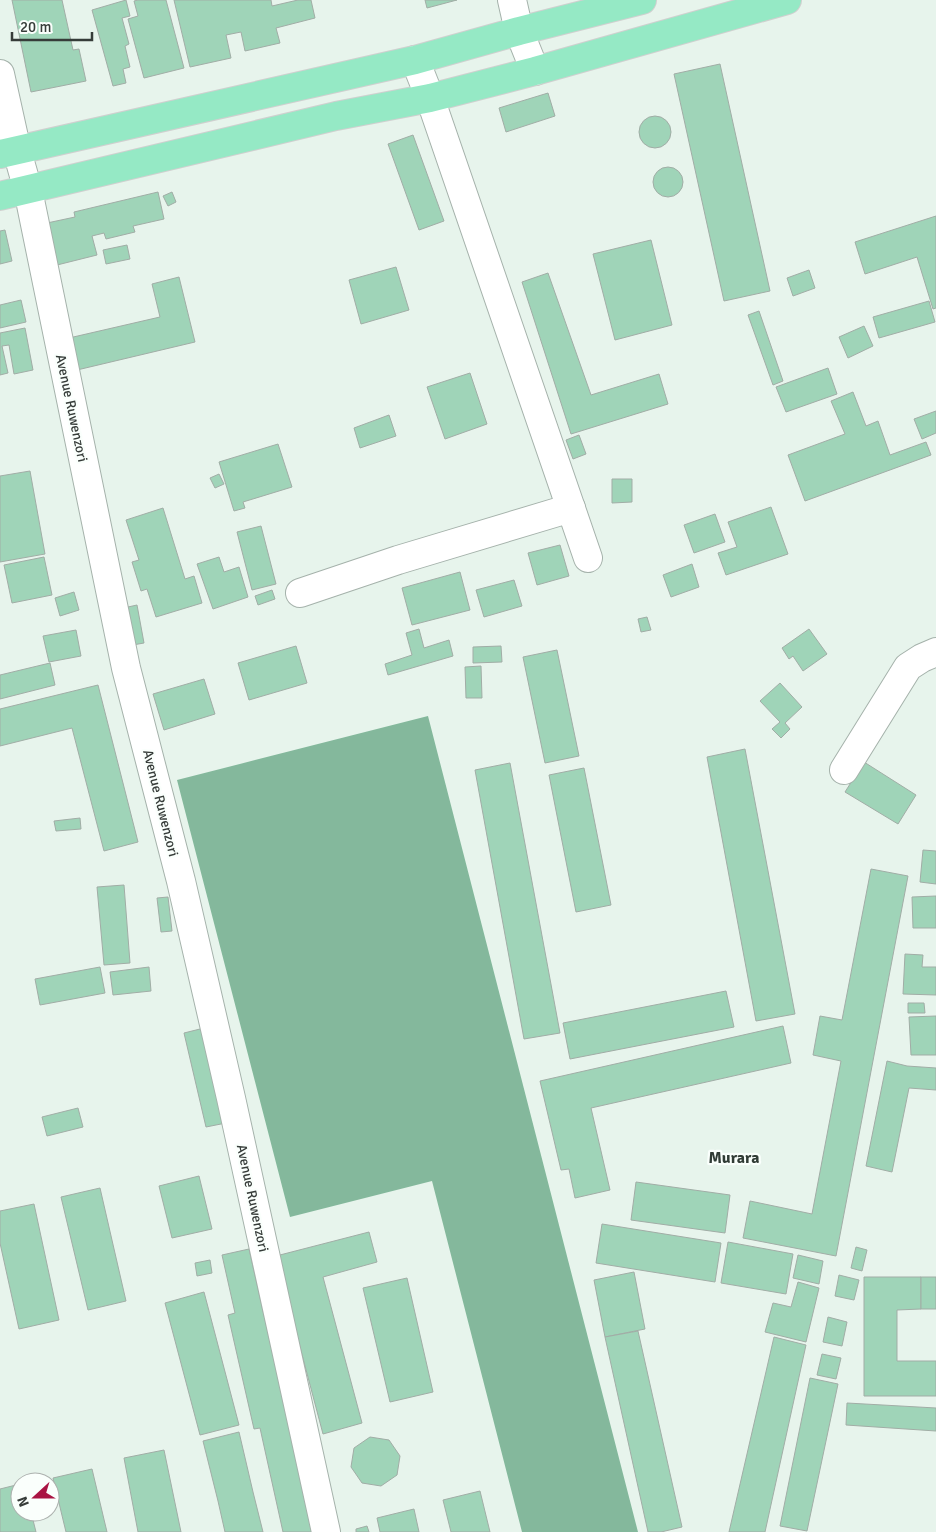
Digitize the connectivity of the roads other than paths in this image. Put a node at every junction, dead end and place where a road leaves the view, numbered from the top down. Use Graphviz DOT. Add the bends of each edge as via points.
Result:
graph roads {
  1 [pos="512,0"];
  2 [pos="642,0"];
  3 [pos="787,0"];
  4 [pos="519,31"];
  5 [pos="415,60"];
  6 [pos="535,71"];
  7 [pos="0,74"];
  8 [pos="324,81"];
  9 [pos="430,98"];
  10 [pos="336,116"];
  11 [pos="8,153"];
  12 [pos="28,190"];
  13 [pos="0,196"];
  14 [pos="571,508"];
  15 [pos="588,558"];
  16 [pos="300,593"];
  17 [pos="936,652"];
  18 [pos="844,770"];
  19 [pos="326,1532"];
  1 -- 4 [label="street"];
  2 -- 4 [label="main road"];
  3 -- 6 [label="main road"];
  4 -- 5 [label="main road"];
  4 -- 6 [label="street"];
  5 -- 8 [label="main road"];
  5 -- 9 [label="street"];
  6 -- 9 [label="main road"];
  7 -- 11 [label="street, Avenue Ruwenzori"];
  8 -- 10 [label="main road"];
  8 -- 11 [label="main road"];
  9 -- 10 [label="main road"];
  9 -- 14 [label="street"];
  10 -- 12 [label="main road"];
  11 -- 12 [label="street, Avenue Ruwenzori"];
  12 -- 13 [label="main road"];
  12 -- 19 [label="street, Avenue Ruwenzori" via="126,668 181,881 227,1079"];
  14 -- 15 [label="street"];
  14 -- 16 [label="street"];
  17 -- 18 [label="street" via="908,667"];
}
